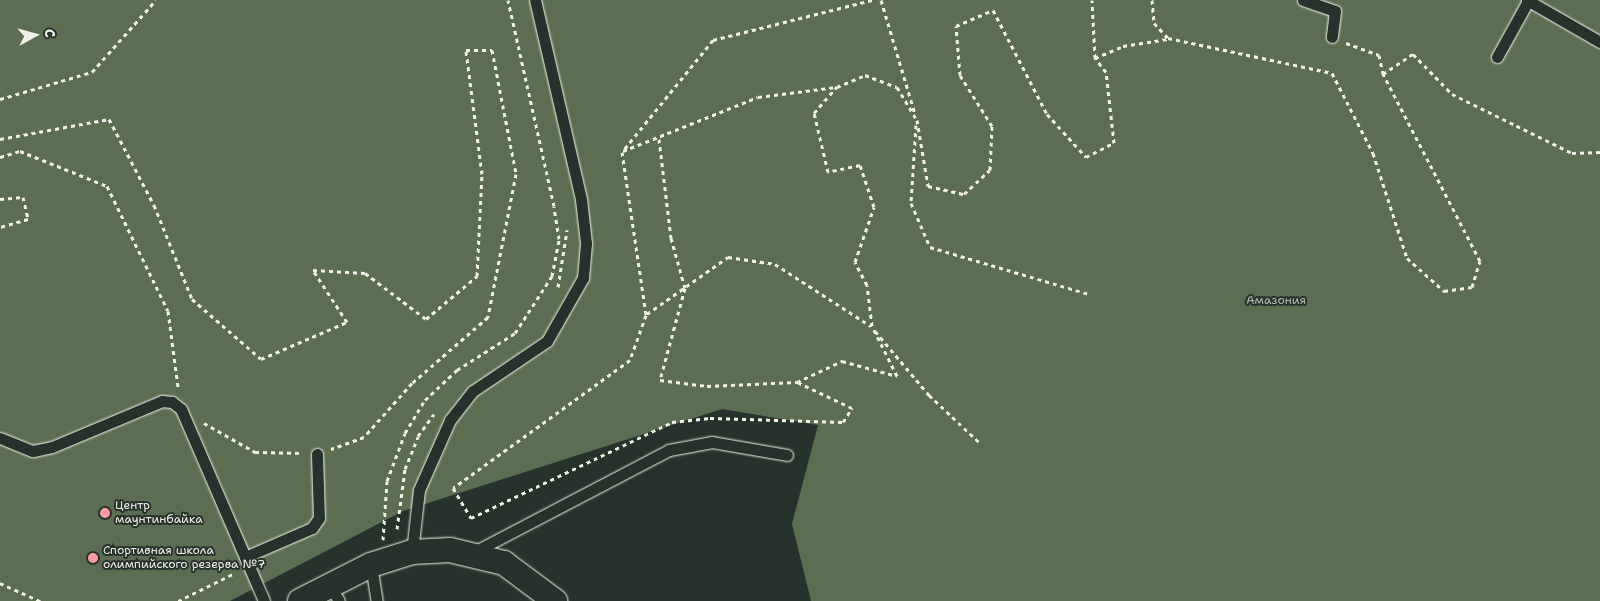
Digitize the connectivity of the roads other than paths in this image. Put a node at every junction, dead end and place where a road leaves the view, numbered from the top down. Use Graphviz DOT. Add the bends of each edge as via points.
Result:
graph roads {
  1 [pos="535,0"];
  2 [pos="1303,0"];
  3 [pos="1528,1"];
  4 [pos="1332,37"];
  5 [pos="1600,42"];
  6 [pos="1497,57"];
  7 [pos="0,438"];
  8 [pos="317,454"];
  9 [pos="787,455"];
  10 [pos="472,552"];
  11 [pos="390,559"];
  12 [pos="246,562"];
  13 [pos="334,593"];
  14 [pos="264,601"];
  15 [pos="300,601"];
  16 [pos="377,601"];
  17 [pos="555,601"];
  1 -- 11 [label="lane" via="580,199 586,243 582,278 547,341 473,391 450,420"];
  2 -- 4 [label="lane" via="1336,11"];
  3 -- 5 [label="lane"];
  3 -- 6 [label="lane"];
  7 -- 12 [label="lane" via="33,450 52,448 162,402 172,402 181,409"];
  8 -- 12 [label="lane" via="318,518 312,528"];
  9 -- 10 [label="lane" via="712,442 669,450"];
  10 -- 11 [label="street"];
  10 -- 17 [label="street" via="504,563"];
  11 -- 13 [label="street"];
  11 -- 16 [label="lane"];
  12 -- 14 [label="lane"];
  13 -- 15 [label="street"];
}
